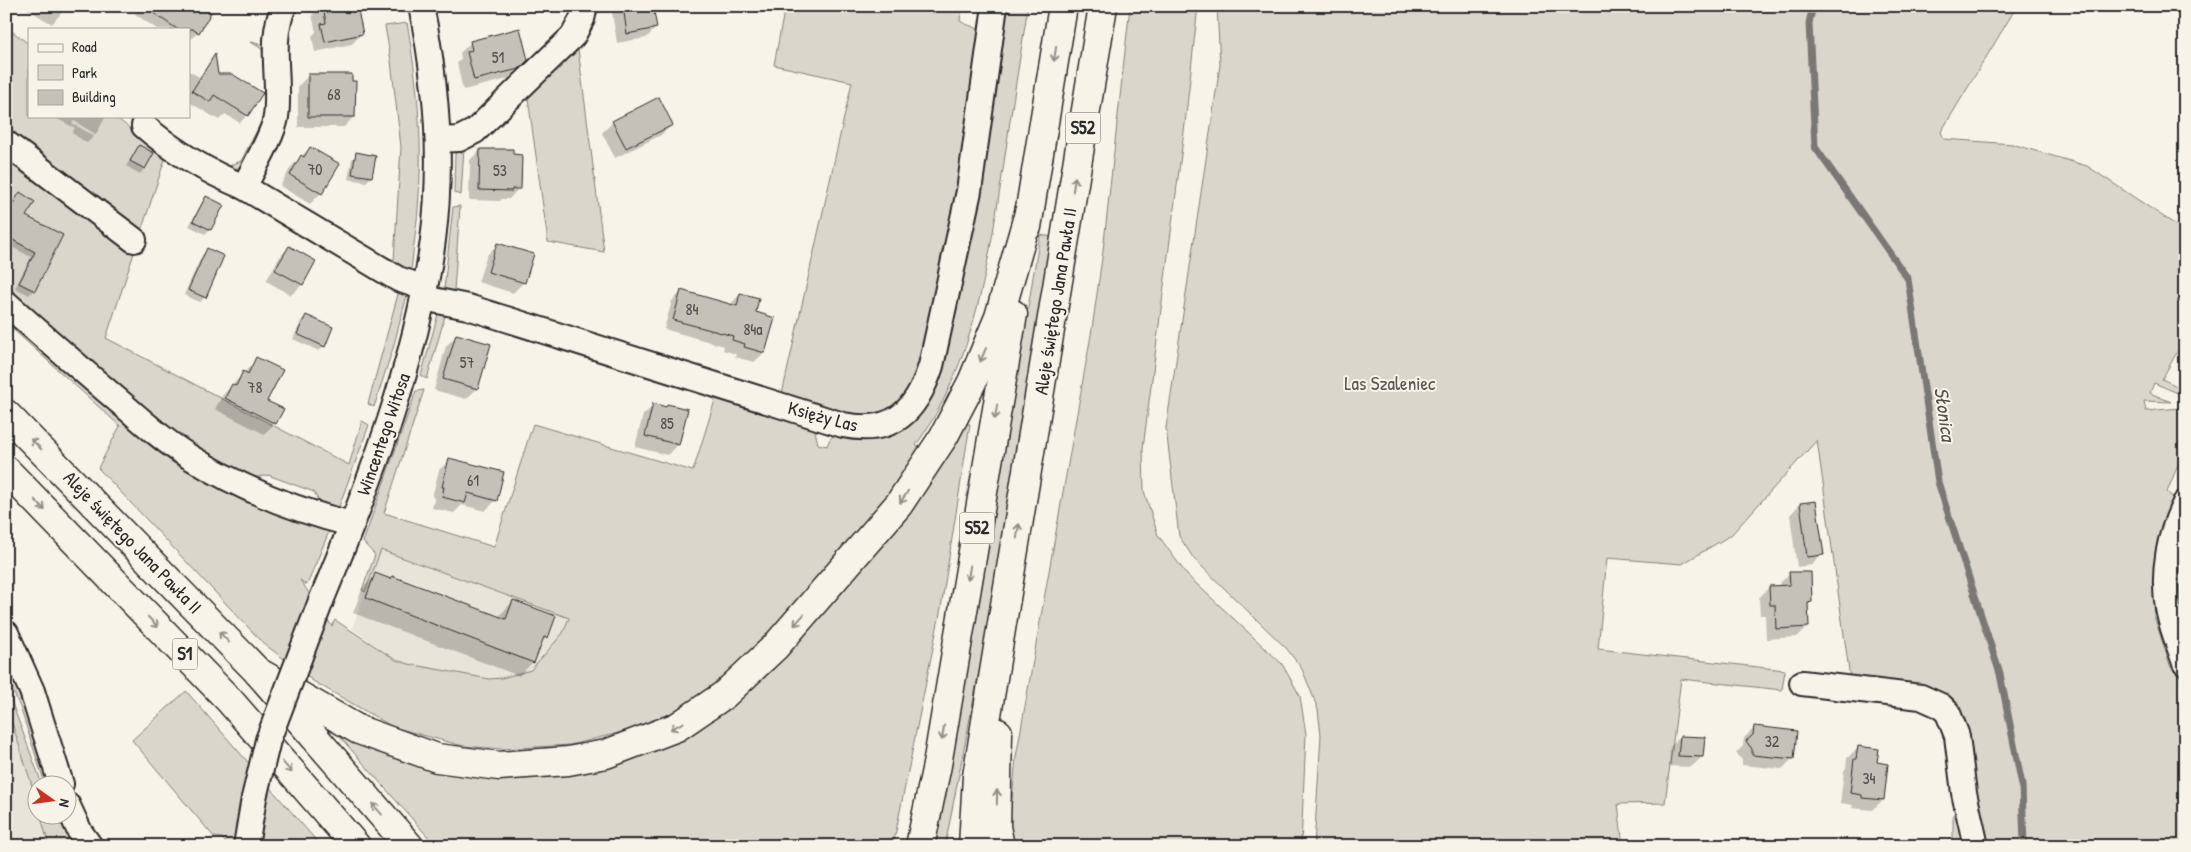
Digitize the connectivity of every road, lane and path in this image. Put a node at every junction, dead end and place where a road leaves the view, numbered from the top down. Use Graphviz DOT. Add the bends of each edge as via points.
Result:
graph roads {
  1 [pos="284,6"];
  2 [pos="422,6"];
  3 [pos="585,6"];
  4 [pos="995,6"];
  5 [pos="1063,6"];
  6 [pos="1103,6"];
  7 [pos="144,126"];
  8 [pos="438,140"];
  9 [pos="6,143"];
  10 [pos="244,187"];
  11 [pos="1030,209"];
  12 [pos="134,240"];
  13 [pos="424,293"];
  14 [pos="6,303"];
  15 [pos="6,414"];
  16 [pos="6,470"];
  17 [pos="2185,503"];
  18 [pos="351,524"];
  19 [pos="1007,597"];
  20 [pos="6,633"];
  21 [pos="2183,653"];
  22 [pos="258,672"];
  23 [pos="1802,683"];
  24 [pos="57,774"];
  25 [pos="977,776"];
  26 [pos="76,824"];
  27 [pos="90,846"];
  28 [pos="246,846"];
  29 [pos="356,846"];
  30 [pos="409,846"];
  31 [pos="920,846"];
  32 [pos="962,846"];
  33 [pos="973,846"];
  34 [pos="1000,846"];
  35 [pos="1976,846"];
  1 -- 10 [label="street" via="276,29 275,120"];
  2 -- 8 [label="street, Wincentego Witosa"];
  3 -- 8 [label="street" via="573,36 475,131 459,139"];
  4 -- 13 [label="street, Księży Las" via="969,191 931,366 915,404 895,420 872,428 843,425"];
  5 -- 11 [label="highway, Aleje świętego Jana Pawła II / S52, one-way"];
  19 -- 6 [label="highway, Aleje świętego Jana Pawła II / S52, one-way"];
  7 -- 10 [label="street, Księży Las" via="180,154"];
  8 -- 13 [label="street, Wincentego Witosa" via="433,238"];
  9 -- 12 [label="street"];
  10 -- 13 [label="street, Księży Las"];
  11 -- 22 [label="highway, one-way" via="998,317 972,382 944,436 899,504 775,647 724,695 677,727 606,754 568,761 499,766 437,758 359,730"];
  11 -- 31 [label="highway, S52, one-way" via="937,765"];
  13 -- 18 [label="street, Wincentego Witosa" via="394,405"];
  14 -- 18 [label="street" via="68,359 190,458 265,496"];
  22 -- 15 [label="highway, Aleje świętego Jana Pawła II / S1, one-way"];
  16 -- 29 [label="highway, S1, one-way" via="230,701"];
  17 -- 21 [label="street" via="2170,539 2166,587 2168,609"];
  18 -- 28 [label="street, Wincentego Witosa, bridge" via="268,740"];
  19 -- 25 [label="highway, S52"];
  34 -- 19 [label="highway, one-way" via="996,827 997,745"];
  20 -- 24 [label="street" via="32,690"];
  30 -- 22 [label="highway, S1, one-way"];
  23 -- 35 [label="street" via="1921,697 1932,700 1948,713 1957,736 1964,793"];
  25 -- 32 [label="street"];
  25 -- 33 [label="highway"];
  26 -- 27 [label="street"];
}
